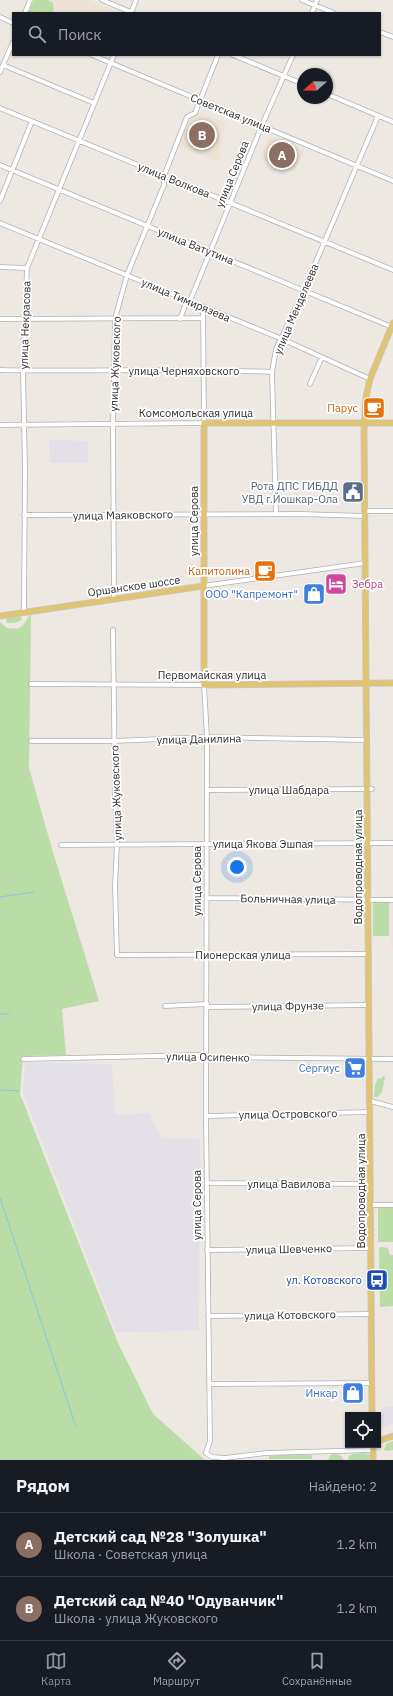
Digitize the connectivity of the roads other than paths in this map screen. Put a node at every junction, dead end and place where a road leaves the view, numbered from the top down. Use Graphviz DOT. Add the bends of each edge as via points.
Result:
graph roads {
  1 [pos="30,0"];
  2 [pos="102,0"];
  3 [pos="136,0"];
  4 [pos="302,0"];
  5 [pos="317,0"];
  6 [pos="315,5"];
  7 [pos="25,12"];
  8 [pos="130,12"];
  9 [pos="132,12"];
  10 [pos="312,12"];
  11 [pos="332,12"];
  12 [pos="0,17"];
  13 [pos="12,22"];
  14 [pos="381,32"];
  15 [pos="393,37"];
  16 [pos="12,44"];
  17 [pos="94,56"];
  18 [pos="114,56"];
  19 [pos="218,56"];
  20 [pos="235,56"];
  21 [pos="293,56"];
  22 [pos="111,63"];
  23 [pos="3,65"];
  24 [pos="0,72"];
  25 [pos="284,76"];
  26 [pos="297,81"];
  27 [pos="333,97"];
  28 [pos="200,100"];
  29 [pos="94,103"];
  30 [pos="0,108"];
  31 [pos="378,116"];
  32 [pos="32,121"];
  33 [pos="393,122"];
  34 [pos="262,125"];
  35 [pos="79,141"];
  36 [pos="0,165"];
  37 [pos="356,165"];
  38 [pos="12,171"];
  39 [pos="164,176"];
  40 [pos="393,181"];
  41 [pos="58,190"];
  42 [pos="0,201"];
  43 [pos="231,203"];
  44 [pos="0,223"];
  45 [pos="147,226"];
  46 [pos="39,238"];
  47 [pos="324,240"];
  48 [pos="212,252"];
  49 [pos="0,267"];
  50 [pos="27,268"];
  51 [pos="393,270"];
  52 [pos="127,275"];
  53 [pos="304,290"];
  54 [pos="189,301"];
  55 [pos="203,308"];
  56 [pos="203,318"];
  57 [pos="0,319"];
  58 [pos="25,319"];
  59 [pos="115,319"];
  60 [pos="180,319"];
  61 [pos="392,325"];
  62 [pos="282,339"];
  63 [pos="322,357"];
  64 [pos="202,369"];
  65 [pos="0,370"];
  66 [pos="23,371"];
  67 [pos="114,371"];
  68 [pos="272,372"];
  69 [pos="370,379"];
  70 [pos="310,384"];
  71 [pos="204,423"];
  72 [pos="274,423"];
  73 [pos="393,423"];
  74 [pos="25,424"];
  75 [pos="113,424"];
  76 [pos="364,424"];
  77 [pos="0,425"];
  78 [pos="393,511"];
  79 [pos="365,513"];
  80 [pos="114,514"];
  81 [pos="204,514"];
  82 [pos="276,514"];
  83 [pos="24,515"];
  84 [pos="365,563"];
  85 [pos="203,586"];
  86 [pos="114,599"];
  87 [pos="24,612"];
  88 [pos="0,616"];
  89 [pos="113,630"];
  90 [pos="393,683"];
  91 [pos="31,684"];
  92 [pos="367,684"];
  93 [pos="114,685"];
  94 [pos="204,685"];
  95 [pos="207,737"];
  96 [pos="367,740"];
  97 [pos="31,741"];
  98 [pos="114,741"];
  99 [pos="370,789"];
  100 [pos="207,790"];
  101 [pos="368,843"];
  102 [pos="393,843"];
  103 [pos="117,844"];
  104 [pos="207,844"];
  105 [pos="61,845"];
  106 [pos="207,898"];
  107 [pos="368,900"];
  108 [pos="393,900"];
  109 [pos="369,954"];
  110 [pos="117,955"];
  111 [pos="206,955"];
  112 [pos="369,1004"];
  113 [pos="165,1006"];
  114 [pos="207,1006"];
  115 [pos="207,1057"];
  116 [pos="24,1059"];
  117 [pos="393,1059"];
  118 [pos="370,1060"];
  119 [pos="370,1101"];
  120 [pos="393,1107"];
  121 [pos="370,1112"];
  122 [pos="206,1116"];
  123 [pos="207,1183"];
  124 [pos="371,1184"];
  125 [pos="371,1205"];
  126 [pos="393,1205"];
  127 [pos="371,1248"];
  128 [pos="207,1250"];
  129 [pos="372,1314"];
  130 [pos="208,1316"];
  131 [pos="372,1383"];
  132 [pos="209,1384"];
  133 [pos="372,1412"];
  134 [pos="393,1436"];
  135 [pos="381,1440"];
  136 [pos="355,1448"];
  137 [pos="373,1448"];
  138 [pos="373,1460"];
  1 -- 7 [label="street"];
  2 -- 8 [label="street"];
  3 -- 9 [label="street"];
  4 -- 6 [label="street"];
  5 -- 6 [label="street"];
  6 -- 10 [label="street"];
  6 -- 11 [label="street"];
  12 -- 13 [label="street"];
  14 -- 15 [label="street"];
  16 -- 23 [label="street"];
  17 -- 22 [label="street, Советская улица"];
  18 -- 22 [label="street, улица Некрасова"];
  19 -- 28 [label="street, улица Жуковского"];
  20 -- 25 [label="street"];
  21 -- 25 [label="street, улица Серова"];
  22 -- 28 [label="street, Советская улица"];
  22 -- 29 [label="street, улица Некрасова"];
  23 -- 24 [label="street"];
  23 -- 29 [label="street"];
  25 -- 26 [label="street"];
  25 -- 34 [label="street, улица Серова"];
  27 -- 31 [label="street"];
  28 -- 34 [label="street, Советская улица"];
  28 -- 39 [label="street, улица Жуковского" via="195,113 187,117"];
  29 -- 35 [label="street, улица Некрасова"];
  30 -- 32 [label="street, улица Волкова"];
  31 -- 33 [label="street"];
  31 -- 37 [label="street, улица Менделеева"];
  32 -- 35 [label="street, улица Волкова"];
  32 -- 38 [label="street"];
  34 -- 37 [label="street, Советская улица"];
  34 -- 43 [label="street, улица Серова"];
  35 -- 39 [label="street, улица Волкова"];
  35 -- 41 [label="street, улица Некрасова"];
  36 -- 38 [label="street, улица Ватутина"];
  37 -- 40 [label="street, Советская улица"];
  37 -- 47 [label="street, улица Менделеева"];
  38 -- 41 [label="street, улица Ватутина"];
  38 -- 42 [label="street"];
  39 -- 43 [label="street, улица Волкова"];
  39 -- 45 [label="street, улица Жуковского" via="164,185"];
  41 -- 45 [label="street, улица Ватутина"];
  41 -- 46 [label="street, улица Некрасова"];
  43 -- 47 [label="street, улица Волкова"];
  43 -- 48 [label="street, улица Серова"];
  44 -- 46 [label="street, улица Тимирязева"];
  45 -- 48 [label="street, улица Ватутина"];
  45 -- 52 [label="street, улица Жуковского"];
  46 -- 50 [label="street, улица Некрасова"];
  46 -- 52 [label="street, улица Тимирязева"];
  47 -- 51 [label="street, улица Волкова"];
  47 -- 53 [label="street, улица Менделеева"];
  48 -- 53 [label="street, улица Ватутина"];
  48 -- 54 [label="street, улица Серова"];
  49 -- 50 [label="street"];
  50 -- 58 [label="street, улица Некрасова"];
  52 -- 54 [label="street, улица Тимирязева"];
  52 -- 59 [label="street, улица Жуковского"];
  53 -- 61 [label="street, улица Ватутина"];
  53 -- 62 [label="street, улица Менделеева"];
  54 -- 55 [label="street, улица Тимирязева"];
  54 -- 60 [label="street, улица Серова"];
  55 -- 56 [label="street, улица Серова"];
  55 -- 62 [label="street, улица Тимирязева"];
  56 -- 60 [label="street"];
  56 -- 64 [label="street, улица Серова"];
  57 -- 58 [label="street"];
  58 -- 59 [label="street"];
  58 -- 66 [label="street, улица Некрасова"];
  59 -- 60 [label="street"];
  59 -- 67 [label="street, улица Жуковского"];
  61 -- 69 [label="main road, Водопроводная улица"];
  62 -- 63 [label="street, улица Тимирязева"];
  62 -- 68 [label="street, улица Менделеева" via="276,349"];
  63 -- 69 [label="street, улица Тимирязева"];
  63 -- 70 [label="street"];
  64 -- 67 [label="street, улица Черняховского"];
  64 -- 68 [label="street, улица Черняховского"];
  64 -- 71 [label="street, улица Серова"];
  65 -- 66 [label="street, улица Черняховского"];
  66 -- 67 [label="street, улица Черняховского"];
  66 -- 74 [label="street, улица Некрасова"];
  67 -- 75 [label="street, улица Жуковского"];
  68 -- 72 [label="street, улица Менделеева"];
  69 -- 76 [label="main road, Водопроводная улица"];
  71 -- 72 [label="main road, Комсомольская улица"];
  71 -- 75 [label="street, Комсомольская улица"];
  71 -- 81 [label="main road, улица Серова"];
  72 -- 76 [label="main road, Комсомольская улица"];
  72 -- 82 [label="street, улица Менделеева"];
  73 -- 76 [label="main road, Комсомольская улица"];
  74 -- 75 [label="street, Комсомольская улица"];
  74 -- 77 [label="street, Комсомольская улица"];
  74 -- 83 [label="street, улица Некрасова"];
  75 -- 80 [label="street, улица Жуковского"];
  76 -- 79 [label="main road, Водопроводная улица"];
  78 -- 79 [label="street, улица Маяковского"];
  79 -- 82 [label="street, улица Маяковского"];
  79 -- 84 [label="main road, Водопроводная улица"];
  80 -- 81 [label="street, улица Маяковского"];
  80 -- 83 [label="street, улица Маяковского"];
  80 -- 86 [label="street, улица Жуковского"];
  81 -- 82 [label="street, улица Маяковского"];
  81 -- 85 [label="main road, улица Серова"];
  83 -- 87 [label="street, улица Некрасова"];
  84 -- 85 [label="street, Оршанское шоссе"];
  84 -- 92 [label="main road, Водопроводная улица"];
  85 -- 86 [label="main road, Оршанское шоссе"];
  85 -- 94 [label="main road, улица Серова"];
  86 -- 87 [label="main road, Оршанское шоссе"];
  87 -- 88 [label="main road, Оршанское шоссе"];
  89 -- 93 [label="street, улица Жуковского"];
  90 -- 92 [label="main road, Первомайская улица"];
  91 -- 93 [label="street, Первомайская улица"];
  92 -- 94 [label="main road, Первомайская улица"];
  92 -- 96 [label="main road, Водопроводная улица"];
  93 -- 94 [label="street, Первомайская улица"];
  93 -- 98 [label="street, улица Жуковского"];
  94 -- 95 [label="street, улица Серова"];
  95 -- 96 [label="street, улица Данилина"];
  95 -- 98 [label="street, улица Данилина"];
  95 -- 100 [label="street, улица Серова"];
  96 -- 99 [label="main road, Водопроводная улица"];
  97 -- 98 [label="street, улица Данилина"];
  98 -- 103 [label="street, улица Жуковского"];
  99 -- 100 [label="street, улица Шабдара"];
  99 -- 101 [label="main road, Водопроводная улица"];
  100 -- 104 [label="street, улица Серова"];
  101 -- 102 [label="street, улица Якова Эшпая"];
  101 -- 104 [label="street, улица Якова Эшпая"];
  101 -- 107 [label="main road, Водопроводная улица"];
  103 -- 104 [label="street, улица Якова Эшпая"];
  103 -- 105 [label="street, улица Якова Эшпая"];
  103 -- 110 [label="street, улица Жуковского"];
  104 -- 106 [label="street, улица Серова"];
  106 -- 107 [label="street, Больничная улица"];
  106 -- 111 [label="street, улица Серова"];
  107 -- 108 [label="street, Больничная улица"];
  107 -- 109 [label="main road, Водопроводная улица"];
  109 -- 111 [label="street, Пионерская улица"];
  109 -- 112 [label="main road, Водопроводная улица"];
  110 -- 111 [label="street, Пионерская улица"];
  111 -- 114 [label="street, улица Серова"];
  112 -- 114 [label="street, улица Фрунзе"];
  112 -- 118 [label="main road, Водопроводная улица"];
  113 -- 114 [label="street, улица Фрунзе"];
  114 -- 115 [label="street, улица Серова"];
  115 -- 116 [label="street, улица Осипенко" via="202,1055"];
  115 -- 118 [label="street, улица Осипенко"];
  115 -- 122 [label="street, улица Серова"];
  117 -- 118 [label="street, улица Осипенко"];
  118 -- 119 [label="main road, Водопроводная улица"];
  119 -- 120 [label="street"];
  119 -- 121 [label="main road, Водопроводная улица"];
  121 -- 122 [label="street, улица Островского"];
  121 -- 124 [label="main road, Водопроводная улица"];
  122 -- 123 [label="street, улица Серова"];
  123 -- 124 [label="street, улица Вавилова"];
  123 -- 128 [label="street, улица Серова"];
  124 -- 125 [label="main road, Водопроводная улица"];
  125 -- 126 [label="street"];
  125 -- 127 [label="main road, Водопроводная улица"];
  127 -- 128 [label="street, улица Шевченко"];
  127 -- 129 [label="main road, Водопроводная улица"];
  128 -- 130 [label="street, улица Серова"];
  129 -- 130 [label="street, улица Котовского"];
  129 -- 131 [label="main road, Водопроводная улица"];
  130 -- 132 [label="street, улица Серова"];
  131 -- 132 [label="street"];
  131 -- 133 [label="main road, Водопроводная улица"];
  132 -- 136 [label="street, улица Серова" via="210,1441 206,1453 212,1456 225,1458"];
  134 -- 135 [label="main road"];
  137 -- 138 [label="main road"];
}
